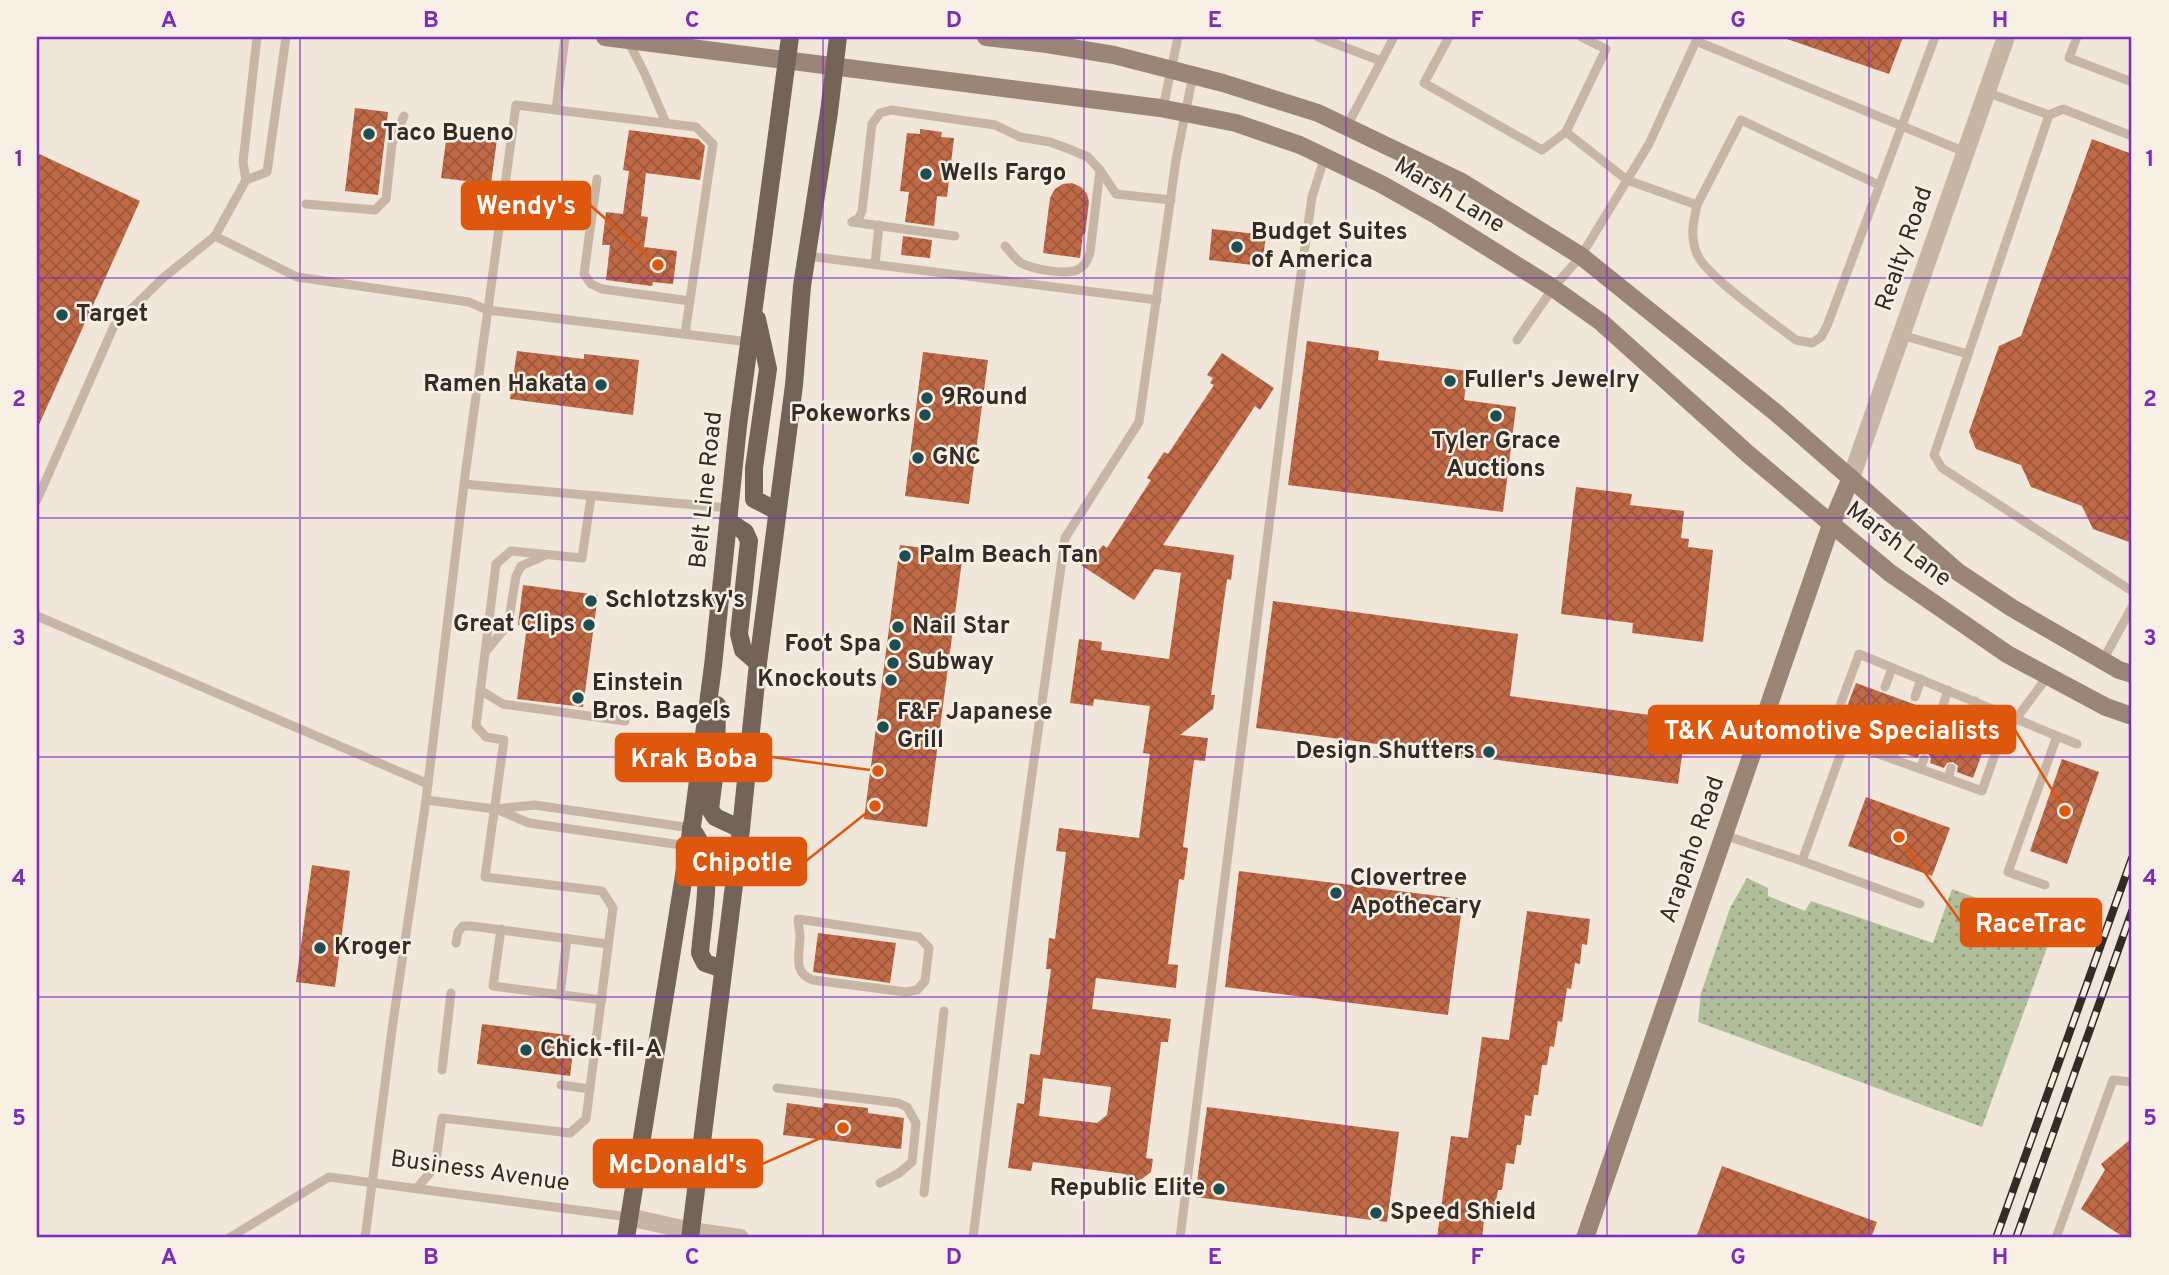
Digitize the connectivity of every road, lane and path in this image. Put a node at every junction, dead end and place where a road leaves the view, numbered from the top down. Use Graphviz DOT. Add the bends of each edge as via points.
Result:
graph roads {
  1 [pos="257,37"];
  2 [pos="286,37"];
  3 [pos="565,37"];
  4 [pos="605,37"];
  5 [pos="790,37"];
  6 [pos="838,37"];
  7 [pos="986,37"];
  8 [pos="1178,37"];
  9 [pos="1318,37"];
  10 [pos="1394,37"];
  11 [pos="1449,37"];
  12 [pos="1581,37"];
  13 [pos="1934,37"];
  14 [pos="2006,37"];
  15 [pos="2077,37"];
  16 [pos="1693,39"];
  17 [pos="627,40"];
  18 [pos="787,61"];
  19 [pos="1381,61"];
  20 [pos="835,66"];
  21 [pos="1172,70"];
  22 [pos="1193,75"];
  23 [pos="2132,82"];
  24 [pos="1986,92"];
  25 [pos="1163,108"];
  26 [pos="556,110"];
  27 [pos="1185,113"];
  28 [pos="2049,115"];
  29 [pos="404,116"];
  30 [pos="666,123"];
  31 [pos="1347,127"];
  32 [pos="1901,127"];
  33 [pos="1566,132"];
  34 [pos="2132,135"];
  35 [pos="1965,152"];
  36 [pos="1325,156"];
  37 [pos="1100,170"];
  38 [pos="597,179"];
  39 [pos="246,180"];
  40 [pos="1627,180"];
  41 [pos="1880,186"];
  42 [pos="1171,200"];
  43 [pos="306,204"];
  44 [pos="1697,205"];
  45 [pos="879,225"];
  46 [pos="215,236"];
  47 [pos="955,236"];
  48 [pos="1005,246"];
  49 [pos="807,256"];
  50 [pos="1581,256"];
  51 [pos="875,264"];
  52 [pos="1553,288"];
  53 [pos="1157,300"];
  54 [pos="690,301"];
  55 [pos="753,306"];
  56 [pos="487,310"];
  57 [pos="685,334"];
  58 [pos="1901,335"];
  59 [pos="1517,340"];
  60 [pos="749,342"];
  61 [pos="1968,354"];
  62 [pos="1851,478"];
  63 [pos="464,484"];
  64 [pos="591,496"];
  65 [pos="37,500"];
  66 [pos="777,511"];
  67 [pos="728,514"];
  68 [pos="1831,524"];
  69 [pos="548,555"];
  70 [pos="2132,591"];
  71 [pos="2132,607"];
  72 [pos="37,616"];
  73 [pos="484,653"];
  74 [pos="2103,660"];
  75 [pos="758,663"];
  76 [pos="1892,668"];
  77 [pos="2132,674"];
  78 [pos="2048,676"];
  79 [pos="1921,680"];
  80 [pos="711,681"];
  81 [pos="1885,687"];
  82 [pos="480,690"];
  83 [pos="1948,690"];
  84 [pos="1915,697"];
  85 [pos="1975,701"];
  86 [pos="1768,705"];
  87 [pos="1942,708"];
  88 [pos="2132,716"];
  89 [pos="1969,718"];
  90 [pos="2016,718"];
  91 [pos="625,721"];
  92 [pos="1829,735"];
  93 [pos="2057,736"];
  94 [pos="1867,737"];
  95 [pos="1845,742"];
  96 [pos="2077,744"];
  97 [pos="1863,748"];
  98 [pos="1897,748"];
  99 [pos="1893,759"];
  100 [pos="1924,759"];
  101 [pos="1951,768"];
  102 [pos="1920,769"];
  103 [pos="1948,779"];
  104 [pos="428,784"];
  105 [pos="426,800"];
  106 [pos="494,808"];
  107 [pos="691,828"];
  108 [pos="741,829"];
  109 [pos="1724,835"];
  110 [pos="688,846"];
  111 [pos="1802,861"];
  112 [pos="2045,885"];
  113 [pos="1920,904"];
  114 [pos="797,919"];
  115 [pos="501,929"];
  116 [pos="567,938"];
  117 [pos="456,943"];
  118 [pos="608,944"];
  119 [pos="723,969"];
  120 [pos="451,993"];
  121 [pos="560,995"];
  122 [pos="602,1000"];
  123 [pos="944,1011"];
  124 [pos="442,1070"];
  125 [pos="2132,1082"];
  126 [pos="561,1085"];
  127 [pos="776,1088"];
  128 [pos="590,1089"];
  129 [pos="374,1182"];
  130 [pos="880,1183"];
  131 [pos="417,1188"];
  132 [pos="924,1193"];
  133 [pos="629,1217"];
  134 [pos="690,1235"];
  135 [pos="229,1238"];
  136 [pos="365,1238"];
  137 [pos="626,1238"];
  138 [pos="740,1238"];
  139 [pos="974,1238"];
  140 [pos="1180,1238"];
  141 [pos="1585,1238"];
  142 [pos="2056,1238"];
  1 -- 39 [label="lane" via="243,162"];
  2 -- 39 [label="lane" via="267,172"];
  3 -- 26 [label="lane"];
  4 -- 17 [label="main road, Marsh Lane"];
  5 -- 18 [label="main road, Belt Line Road"];
  6 -- 20 [label="main road"];
  7 -- 21 [label="main road, Marsh Lane" via="1114,55"];
  8 -- 21 [label="lane"];
  9 -- 19 [label="lane"];
  10 -- 19 [label="lane"];
  11 -- 33 [label="lane" via="1424,83 1542,150"];
  12 -- 33 [label="lane" via="1606,50"];
  13 -- 32 [label="lane"];
  14 -- 24 [label="street, Realty Road"];
  15 -- 23 [label="lane" via="2069,58"];
  16 -- 32 [label="lane"];
  16 -- 40 [label="lane" via="1649,144"];
  17 -- 18 [label="main road, Marsh Lane"];
  17 -- 30 [label="lane"];
  18 -- 20 [label="main road, Marsh Lane"];
  18 -- 55 [label="main road, Belt Line Road"];
  19 -- 31 [label="lane"];
  20 -- 25 [label="main road, Marsh Lane"];
  20 -- 49 [label="main road"];
  21 -- 22 [label="main road, Marsh Lane"];
  21 -- 25 [label="lane"];
  22 -- 27 [label="lane"];
  22 -- 31 [label="main road, Marsh Lane" via="1318,113"];
  24 -- 28 [label="lane"];
  24 -- 35 [label="street, Realty Road"];
  25 -- 27 [label="main road, Marsh Lane"];
  26 -- 30 [label="lane"];
  26 -- 56 [label="lane" via="516,105"];
  27 -- 36 [label="main road, Marsh Lane" via="1236,123"];
  27 -- 42 [label="lane"];
  28 -- 34 [label="lane" via="2063,109"];
  28 -- 61 [label="lane"];
  29 -- 43 [label="lane" via="393,144 386,199 375,210"];
  30 -- 54 [label="lane" via="696,127 713,144"];
  31 -- 50 [label="main road, Marsh Lane" via="1461,181"];
  32 -- 35 [label="lane"];
  32 -- 41 [label="lane"];
  33 -- 40 [label="lane"];
  35 -- 58 [label="street, Realty Road"];
  36 -- 52 [label="main road, Marsh Lane" via="1436,215"];
  36 -- 140 [label="lane" via="1312,197 1295,317"];
  37 -- 42 [label="lane" via="1116,194"];
  37 -- 45 [label="lane" via="1069,149 1020,137 995,125 891,110 880,113 873,124 862,211 852,222"];
  37 -- 48 [label="lane" via="1090,253 1079,270 1038,269 1019,262"];
  38 -- 54 [label="lane" via="584,274 591,284"];
  39 -- 46 [label="lane"];
  40 -- 44 [label="lane"];
  40 -- 50 [label="lane"];
  41 -- 44 [label="lane" via="1741,120"];
  41 -- 44 [label="lane" via="1827,326 1812,343 1796,341 1711,273 1694,243"];
  42 -- 53 [label="lane"];
  45 -- 47 [label="lane"];
  45 -- 51 [label="lane"];
  46 -- 56 [label="lane" via="297,276 469,302"];
  46 -- 65 [label="lane" via="114,326"];
  49 -- 51 [label="lane"];
  49 -- 66 [label="main road"];
  50 -- 52 [label="lane"];
  50 -- 62 [label="main road, Marsh Lane"];
  51 -- 53 [label="lane"];
  52 -- 59 [label="lane"];
  52 -- 68 [label="main road, Marsh Lane" via="1601,322"];
  53 -- 139 [label="lane" via="1139,422 1065,538"];
  54 -- 57 [label="lane"];
  55 -- 60 [label="main road, Belt Line Road"];
  55 -- 66 [label="main road" via="768,369 754,499"];
  56 -- 57 [label="lane"];
  56 -- 63 [label="lane"];
  57 -- 60 [label="lane"];
  58 -- 61 [label="lane"];
  58 -- 62 [label="street, Realty Road"];
  60 -- 67 [label="main road, Belt Line Road"];
  61 -- 70 [label="lane" via="1934,455 1942,468"];
  62 -- 68 [label="main road, Arapaho Road"];
  62 -- 74 [label="main road, Marsh Lane" via="1958,572"];
  63 -- 64 [label="lane"];
  63 -- 104 [label="lane"];
  64 -- 67 [label="lane"];
  64 -- 69 [label="lane" via="582,558"];
  66 -- 75 [label="main road"];
  67 -- 75 [label="main road" via="749,541 739,634 743,650"];
  67 -- 80 [label="main road, Belt Line Road"];
  68 -- 78 [label="main road, Marsh Lane" via="1890,573 2007,654"];
  68 -- 86 [label="main road, Arapaho Road"];
  69 -- 73 [label="lane" via="521,566 508,625"];
  69 -- 73 [label="lane" via="511,551 496,564"];
  71 -- 74 [label="lane"];
  72 -- 104 [label="lane"];
  73 -- 82 [label="lane"];
  74 -- 77 [label="main road, Marsh Lane"];
  75 -- 108 [label="main road"];
  76 -- 79 [label="lane"];
  76 -- 81 [label="lane"];
  76 -- 92 [label="lane" via="1858,654"];
  78 -- 88 [label="main road, Marsh Lane"];
  78 -- 90 [label="lane"];
  79 -- 83 [label="lane"];
  79 -- 84 [label="lane"];
  80 -- 107 [label="main road, Belt Line Road"];
  80 -- 108 [label="main road" via="718,709 710,809 715,817"];
  82 -- 91 [label="lane" via="503,704"];
  82 -- 106 [label="lane" via="476,726 486,737 504,740"];
  83 -- 85 [label="lane"];
  83 -- 87 [label="lane"];
  85 -- 89 [label="lane"];
  85 -- 90 [label="lane"];
  86 -- 92 [label="lane"];
  86 -- 109 [label="main road, Arapaho Road"];
  90 -- 93 [label="lane"];
  90 -- 103 [label="lane" via="2000,740 1982,791"];
  92 -- 95 [label="lane"];
  93 -- 96 [label="lane"];
  93 -- 112 [label="lane" via="2008,872"];
  94 -- 97 [label="lane"];
  95 -- 97 [label="lane"];
  95 -- 111 [label="lane"];
  97 -- 99 [label="lane"];
  98 -- 99 [label="lane"];
  99 -- 102 [label="lane"];
  100 -- 102 [label="lane"];
  101 -- 103 [label="lane"];
  102 -- 103 [label="lane"];
  104 -- 105 [label="lane"];
  105 -- 106 [label="lane"];
  105 -- 129 [label="lane"];
  106 -- 107 [label="lane" via="535,805"];
  106 -- 110 [label="lane" via="529,823"];
  106 -- 118 [label="lane" via="485,877 601,891 613,908"];
  107 -- 110 [label="main road, Belt Line Road"];
  107 -- 119 [label="main road" via="703,848 705,864 700,953 705,963"];
  108 -- 119 [label="main road"];
  109 -- 111 [label="lane"];
  109 -- 141 [label="main road, Arapaho Road"];
  110 -- 133 [label="main road, Belt Line Road"];
  111 -- 113 [label="lane"];
  114 -- 114 [label="lane" via="799,968 804,977 906,992 917,990 925,981 929,948 919,937"];
  115 -- 116 [label="lane"];
  115 -- 117 [label="lane" via="463,926"];
  115 -- 121 [label="lane" via="493,986"];
  116 -- 118 [label="lane"];
  116 -- 121 [label="lane"];
  118 -- 122 [label="lane"];
  119 -- 134 [label="main road"];
  120 -- 124 [label="lane"];
  121 -- 122 [label="lane"];
  122 -- 128 [label="lane"];
  123 -- 132 [label="lane"];
  125 -- 142 [label="lane" via="2113,1080"];
  126 -- 128 [label="lane"];
  127 -- 130 [label="lane" via="907,1107 915,1124 912,1162"];
  128 -- 131 [label="lane" via="586,1119 570,1133 442,1118 435,1167"];
  129 -- 131 [label="lane, Business Avenue"];
  129 -- 135 [label="lane, Business Avenue" via="329,1177"];
  129 -- 136 [label="lane"];
  131 -- 133 [label="lane, Business Avenue"];
  133 -- 134 [label="street, Business Avenue"];
  133 -- 137 [label="main road, Belt Line Road"];
  134 -- 138 [label="street, Business Avenue"];
}
